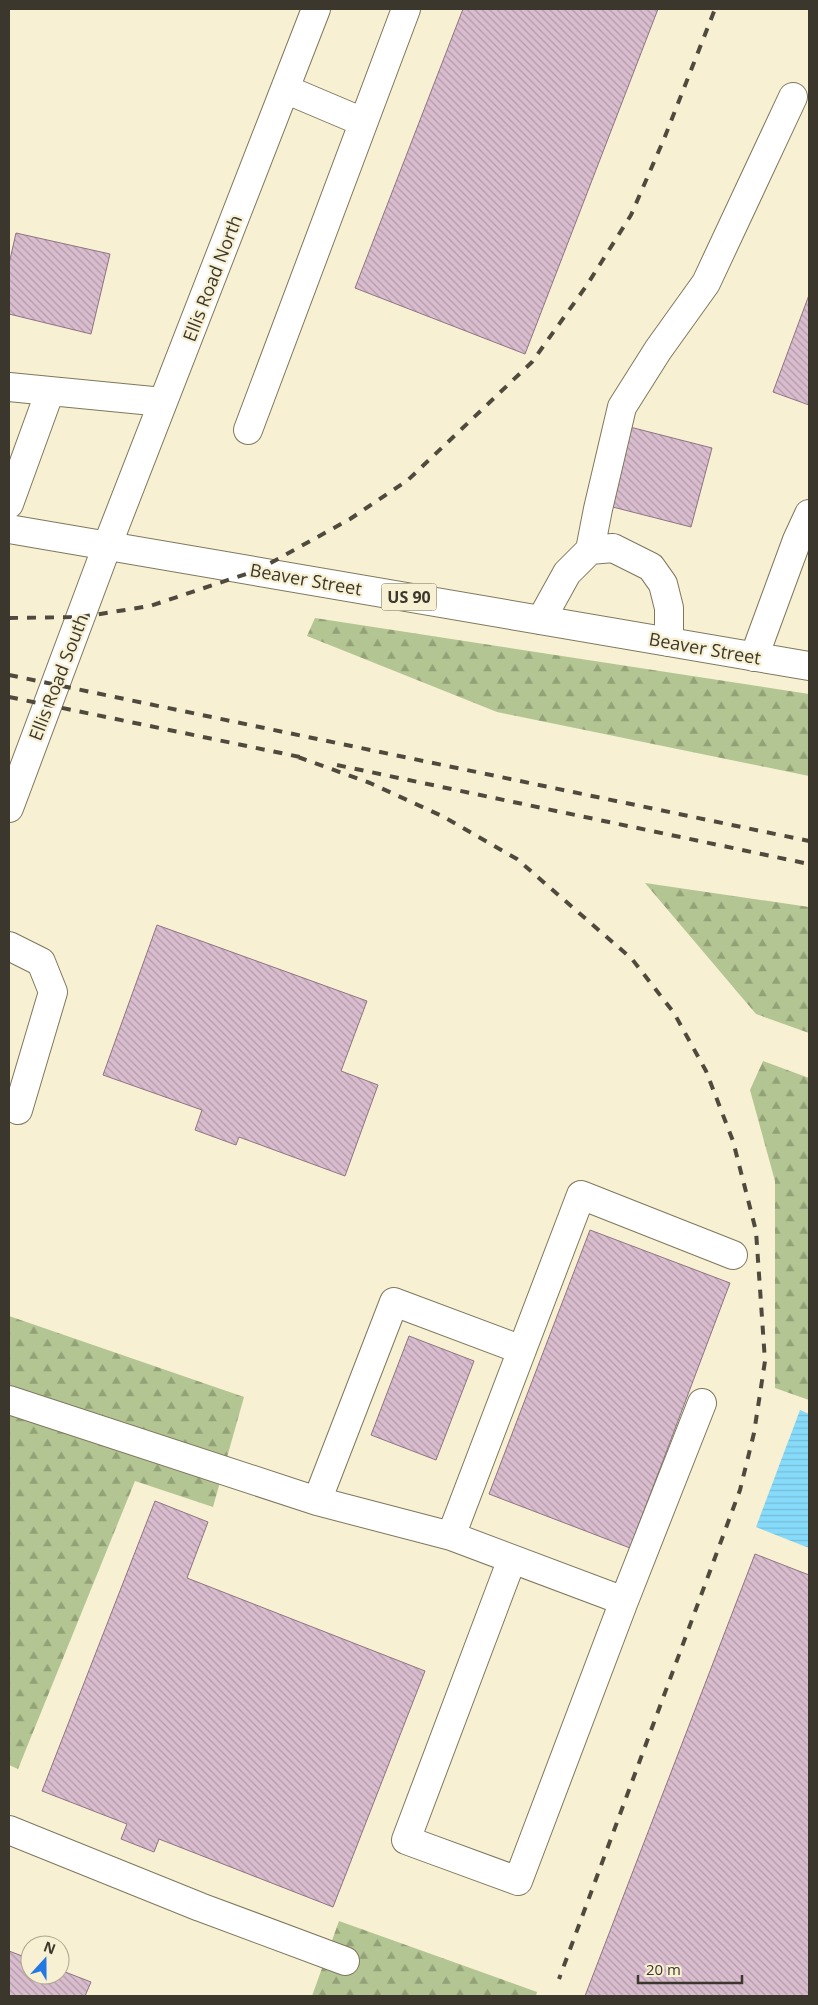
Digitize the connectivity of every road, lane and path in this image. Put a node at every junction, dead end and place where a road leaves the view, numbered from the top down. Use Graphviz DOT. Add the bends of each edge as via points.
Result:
graph roads {
  1 [pos="316,9"];
  2 [pos="406,9"];
  3 [pos="285,89"];
  4 [pos="793,97"];
  5 [pos="364,122"];
  6 [pos="9,387"];
  7 [pos="50,391"];
  8 [pos="164,402"];
  9 [pos="248,430"];
  10 [pos="9,504"];
  11 [pos="809,514"];
  12 [pos="9,529"];
  13 [pos="108,546"];
  14 [pos="590,550"];
  15 [pos="541,620"];
  16 [pos="668,642"];
  17 [pos="754,657"];
  18 [pos="809,666"];
  19 [pos="9,808"];
  20 [pos="9,946"];
  21 [pos="18,1110"];
  22 [pos="733,1255"];
  23 [pos="522,1350"];
  24 [pos="9,1400"];
  25 [pos="702,1403"];
  26 [pos="317,1501"];
  27 [pos="451,1536"];
  28 [pos="512,1559"];
  29 [pos="624,1601"];
  30 [pos="9,1830"];
  31 [pos="345,1961"];
  1 -- 3 [label="street, Ellis Road North"];
  2 -- 5 [label="street"];
  3 -- 5 [label="street"];
  3 -- 8 [label="street, Ellis Road North"];
  4 -- 14 [label="street" via="706,283 622,407"];
  5 -- 9 [label="street"];
  6 -- 7 [label="street"];
  7 -- 8 [label="street"];
  7 -- 10 [label="street"];
  8 -- 13 [label="street, Ellis Road North"];
  11 -- 17 [label="street"];
  12 -- 13 [label="street, Beaver Street / US 90"];
  13 -- 15 [label="street, Beaver Street / US 90"];
  13 -- 19 [label="street, Ellis Road South"];
  14 -- 15 [label="street" via="567,573"];
  14 -- 16 [label="street" via="613,548 652,567 663,584 669,608"];
  15 -- 16 [label="street, Beaver Street / US 90"];
  16 -- 17 [label="street, Beaver Street / US 90"];
  17 -- 18 [label="street, Beaver Street / US 90"];
  20 -- 21 [label="street" via="41,962 53,992"];
  22 -- 23 [label="street" via="582,1195"];
  23 -- 26 [label="street" via="394,1302"];
  23 -- 27 [label="street"];
  24 -- 26 [label="street"];
  25 -- 29 [label="street"];
  26 -- 27 [label="street"];
  27 -- 28 [label="street"];
  28 -- 29 [label="street"];
  28 -- 29 [label="street" via="406,1840 518,1881"];
  30 -- 31 [label="street"];
}
